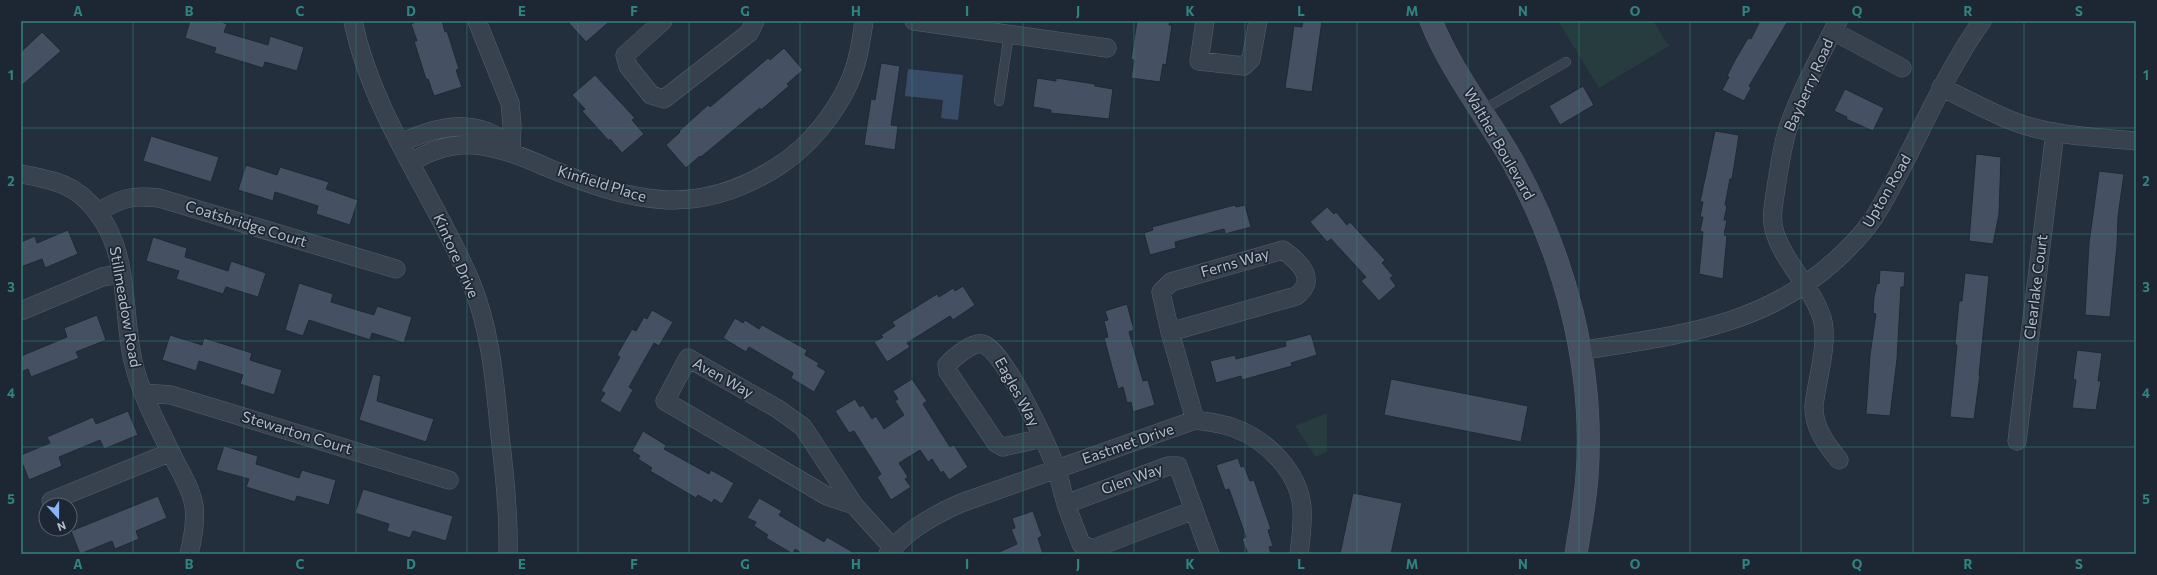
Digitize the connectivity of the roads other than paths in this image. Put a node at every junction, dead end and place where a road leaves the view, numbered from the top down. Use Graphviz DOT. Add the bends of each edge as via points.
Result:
graph roads {
  1 [pos="354,21"];
  2 [pos="477,21"];
  3 [pos="663,21"];
  4 [pos="754,21"];
  5 [pos="864,21"];
  6 [pos="914,21"];
  7 [pos="1205,21"];
  8 [pos="1258,21"];
  9 [pos="1431,21"];
  10 [pos="1982,21"];
  11 [pos="1836,26"];
  12 [pos="1009,34"];
  13 [pos="1107,48"];
  14 [pos="1566,62"];
  15 [pos="1902,68"];
  16 [pos="1941,87"];
  17 [pos="999,101"];
  18 [pos="1480,111"];
  19 [pos="2055,132"];
  20 [pos="2136,141"];
  21 [pos="401,143"];
  22 [pos="510,152"];
  23 [pos="411,162"];
  24 [pos="21,174"];
  25 [pos="98,212"];
  26 [pos="396,269"];
  27 [pos="121,274"];
  28 [pos="1805,285"];
  29 [pos="21,311"];
  30 [pos="1170,332"];
  31 [pos="1580,350"];
  32 [pos="144,393"];
  33 [pos="1195,420"];
  34 [pos="1042,438"];
  35 [pos="2018,442"];
  36 [pos="171,452"];
  37 [pos="1839,460"];
  38 [pos="1056,469"];
  39 [pos="449,480"];
  40 [pos="61,497"];
  41 [pos="1066,504"];
  42 [pos="854,505"];
  43 [pos="1194,510"];
  44 [pos="891,551"];
  45 [pos="189,554"];
  46 [pos="508,554"];
  47 [pos="1210,554"];
  48 [pos="1299,554"];
  49 [pos="1576,554"];
  1 -- 21 [label="street, Kintore Drive" via="367,70"];
  2 -- 22 [label="street" via="510,103"];
  3 -- 4 [label="street" via="625,55 628,66 651,95 664,99 749,33"];
  5 -- 22 [label="street, Kinfield Place" via="857,61 850,82 823,124 788,160 724,194 684,200 649,200 602,187"];
  6 -- 12 [label="street"];
  7 -- 8 [label="street" via="1199,61 1244,66 1251,59"];
  9 -- 18 [label="main road, Walther Boulevard"];
  10 -- 16 [label="street, Upton Road"];
  11 -- 15 [label="street"];
  11 -- 28 [label="street, Bayberry Road" via="1799,100 1788,130 1774,205 1774,233"];
  12 -- 13 [label="street"];
  12 -- 17 [label="lane"];
  14 -- 18 [label="lane"];
  16 -- 19 [label="street" via="2011,120"];
  16 -- 28 [label="street, Upton Road" via="1877,213 1850,246"];
  18 -- 31 [label="main road, Walther Boulevard" via="1512,162 1536,209 1561,271"];
  19 -- 20 [label="street"];
  19 -- 35 [label="street, Clearlake Court"];
  21 -- 22 [label="street, Kinfield Place" via="438,129 467,127 483,130 497,137"];
  21 -- 23 [label="street, Kintore Drive"];
  22 -- 23 [label="street, Kinfield Place" via="488,147 454,145 435,150"];
  23 -- 46 [label="street, Kintore Drive" via="470,280 485,329 493,369 503,462 509,528"];
  24 -- 25 [label="street, Stillmeadow Road" via="64,184 77,191"];
  25 -- 26 [label="street, Coatsbridge Court" via="126,197 159,198"];
  25 -- 27 [label="street, Stillmeadow Road" via="115,244"];
  27 -- 29 [label="street" via="102,277"];
  27 -- 32 [label="street, Stillmeadow Road" via="133,361"];
  28 -- 31 [label="street, Upton Road" via="1764,308 1720,325"];
  28 -- 37 [label="street, Bayberry Road" via="1819,312 1824,332 1814,416 1824,443"];
  30 -- 30 [label="street, Ferns Way" via="1296,296 1305,290 1308,283 1306,275 1283,250 1171,282 1161,292"];
  30 -- 33 [label="street, Ferns Way"];
  31 -- 49 [label="main road, Walther Boulevard" via="1586,407 1587,474"];
  32 -- 36 [label="street, Stillmeadow Road"];
  32 -- 39 [label="street, Stewarton Court" via="171,395"];
  33 -- 38 [label="street, Eastmet Drive"];
  33 -- 48 [label="street, Eastmet Drive" via="1236,428 1268,448 1285,465 1296,485 1302,507"];
  34 -- 34 [label="street, Eagles Way" via="1027,404 993,350 984,344 976,344 947,365 948,372 996,443 1003,447"];
  34 -- 38 [label="street, Eagles Way"];
  36 -- 40 [label="street"];
  36 -- 45 [label="street, Stillmeadow Road" via="194,504 194,533"];
  38 -- 41 [label="street"];
  38 -- 44 [label="street, Eastmet Drive" via="948,509 927,521"];
  41 -- 43 [label="street" via="1080,544 1092,549"];
  41 -- 43 [label="street, Glen Way" via="1168,466 1178,466"];
  42 -- 42 [label="street, Aven Way" via="803,427 778,409 688,358 665,401 827,496"];
  42 -- 44 [label="street, Aven Way"];
  43 -- 47 [label="street, Glen Way"];
}
